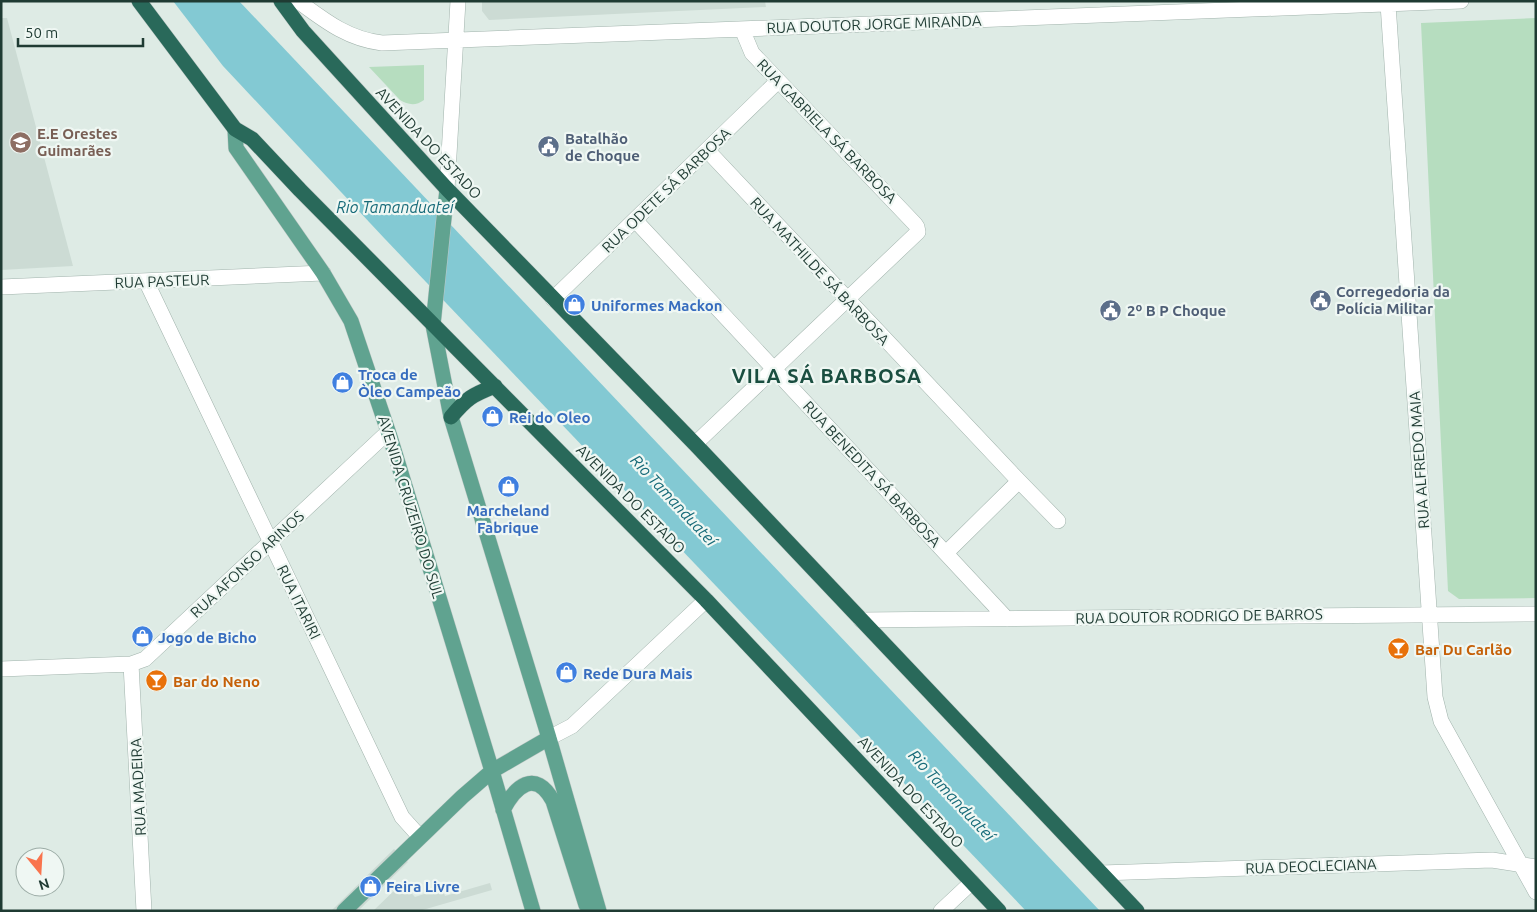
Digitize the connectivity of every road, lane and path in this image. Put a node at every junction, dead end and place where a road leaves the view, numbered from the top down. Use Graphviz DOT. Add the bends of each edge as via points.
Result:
graph roads {
  1 [pos="139,1"];
  2 [pos="281,1"];
  3 [pos="298,1"];
  4 [pos="458,1"];
  5 [pos="1461,1"];
  6 [pos="1388,4"];
  7 [pos="1246,5"];
  8 [pos="742,29"];
  9 [pos="456,40"];
  10 [pos="778,81"];
  11 [pos="235,129"];
  12 [pos="707,150"];
  13 [pos="447,189"];
  14 [pos="635,220"];
  15 [pos="323,273"];
  16 [pos="146,281"];
  17 [pos="1,287"];
  18 [pos="553,298"];
  19 [pos="847,299"];
  20 [pos="433,325"];
  21 [pos="774,369"];
  22 [pos="495,386"];
  23 [pos="451,417"];
  24 [pos="388,432"];
  25 [pos="695,444"];
  26 [pos="1019,481"];
  27 [pos="1058,521"];
  28 [pos="270,542"];
  29 [pos="946,553"];
  30 [pos="706,600"];
  31 [pos="1429,614"];
  32 [pos="1536,614"];
  33 [pos="1007,619"];
  34 [pos="861,620"];
  35 [pos="131,664"];
  36 [pos="1,669"];
  37 [pos="549,738"];
  38 [pos="492,771"];
  39 [pos="503,810"];
  40 [pos="420,837"];
  41 [pos="1528,866"];
  42 [pos="1101,873"];
  43 [pos="972,882"];
  44 [pos="1536,892"];
  45 [pos="144,911"];
  46 [pos="344,911"];
  47 [pos="532,911"];
  48 [pos="594,911"];
  49 [pos="600,911"];
  50 [pos="941,911"];
  51 [pos="998,911"];
  52 [pos="1137,911"];
  1 -- 11 [label="highway, AVENIDA DO ESTADO"];
  2 -- 13 [label="highway, AVENIDA DO ESTADO" via="303,30"];
  3 -- 9 [label="street, RUA DOUTOR JORGE MIRANDA" via="359,39 382,43"];
  4 -- 9 [label="street"];
  5 -- 6 [label="street, RUA DOUTOR JORGE MIRANDA"];
  6 -- 7 [label="street, RUA DOUTOR JORGE MIRANDA"];
  6 -- 31 [label="street, RUA ALFREDO MAIA"];
  7 -- 8 [label="street, RUA DOUTOR JORGE MIRANDA"];
  8 -- 9 [label="street, RUA DOUTOR JORGE MIRANDA"];
  8 -- 10 [label="street, RUA GABRIELA SÁ BARBOSA" via="752,53"];
  9 -- 13 [label="street"];
  10 -- 12 [label="street, RUA ODETE SÁ BARBOSA"];
  10 -- 19 [label="street, RUA GABRIELA SÁ BARBOSA" via="918,230"];
  11 -- 15 [label="main road, AVENIDA CRUZEIRO DO SUL" via="236,148"];
  11 -- 20 [label="highway, AVENIDA DO ESTADO" via="252,138"];
  12 -- 14 [label="street, RUA ODETE SÁ BARBOSA"];
  12 -- 19 [label="street, RUA MATHILDE SÁ BARBOSA"];
  13 -- 18 [label="highway, AVENIDA DO ESTADO"];
  13 -- 20 [label="main road"];
  14 -- 18 [label="street, RUA ODETE SÁ BARBOSA"];
  14 -- 21 [label="street, RUA BENEDITA SÁ BARBOSA"];
  15 -- 16 [label="street, RUA PASTEUR"];
  15 -- 24 [label="main road, AVENIDA CRUZEIRO DO SUL" via="351,321"];
  16 -- 17 [label="street, RUA PASTEUR"];
  16 -- 28 [label="street, RUA ITARIRI"];
  18 -- 25 [label="highway, AVENIDA DO ESTADO"];
  19 -- 21 [label="street"];
  19 -- 26 [label="street, RUA MATHILDE SÁ BARBOSA"];
  20 -- 22 [label="highway, AVENIDA DO ESTADO"];
  20 -- 23 [label="main road"];
  21 -- 25 [label="street"];
  21 -- 29 [label="street, RUA BENEDITA SÁ BARBOSA"];
  22 -- 23 [label="highway" via="473,394"];
  22 -- 30 [label="highway, AVENIDA DO ESTADO"];
  23 -- 37 [label="main road"];
  24 -- 28 [label="street, RUA AFONSO ARINOS"];
  24 -- 38 [label="main road, AVENIDA CRUZEIRO DO SUL"];
  25 -- 34 [label="highway, AVENIDA DO ESTADO"];
  26 -- 27 [label="street, RUA MATHILDE SÁ BARBOSA"];
  26 -- 29 [label="street"];
  28 -- 35 [label="street, RUA AFONSO ARINOS" via="150,655"];
  28 -- 40 [label="street, RUA ITARIRI" via="402,817"];
  29 -- 33 [label="street, RUA BENEDITA SÁ BARBOSA"];
  30 -- 37 [label="street" via="572,726"];
  30 -- 43 [label="highway, AVENIDA DO ESTADO"];
  31 -- 32 [label="street, RUA DOUTOR RODRIGO DE BARROS"];
  31 -- 33 [label="street, RUA DOUTOR RODRIGO DE BARROS"];
  31 -- 41 [label="street, RUA ALFREDO MAIA" via="1437,709 1441,722"];
  33 -- 34 [label="street, RUA DOUTOR RODRIGO DE BARROS"];
  34 -- 42 [label="highway, AVENIDA DO ESTADO"];
  35 -- 36 [label="street, RUA AFONSO ARINOS"];
  35 -- 45 [label="street, RUA MADEIRA"];
  37 -- 38 [label="main road"];
  37 -- 49 [label="main road"];
  38 -- 39 [label="main road, AVENIDA CRUZEIRO DO SUL"];
  38 -- 40 [label="main road"];
  39 -- 47 [label="main road, AVENIDA CRUZEIRO DO SUL"];
  39 -- 48 [label="main road" via="513,793 526,784 540,786 546,791 553,801 586,905"];
  40 -- 46 [label="main road"];
  41 -- 42 [label="street, RUA DEOCLECIANA" via="1492,860"];
  41 -- 44 [label="street, RUA ALFREDO MAIA"];
  42 -- 52 [label="highway, AVENIDA DO ESTADO"];
  43 -- 50 [label="street"];
  43 -- 51 [label="highway, AVENIDA DO ESTADO"];
}
